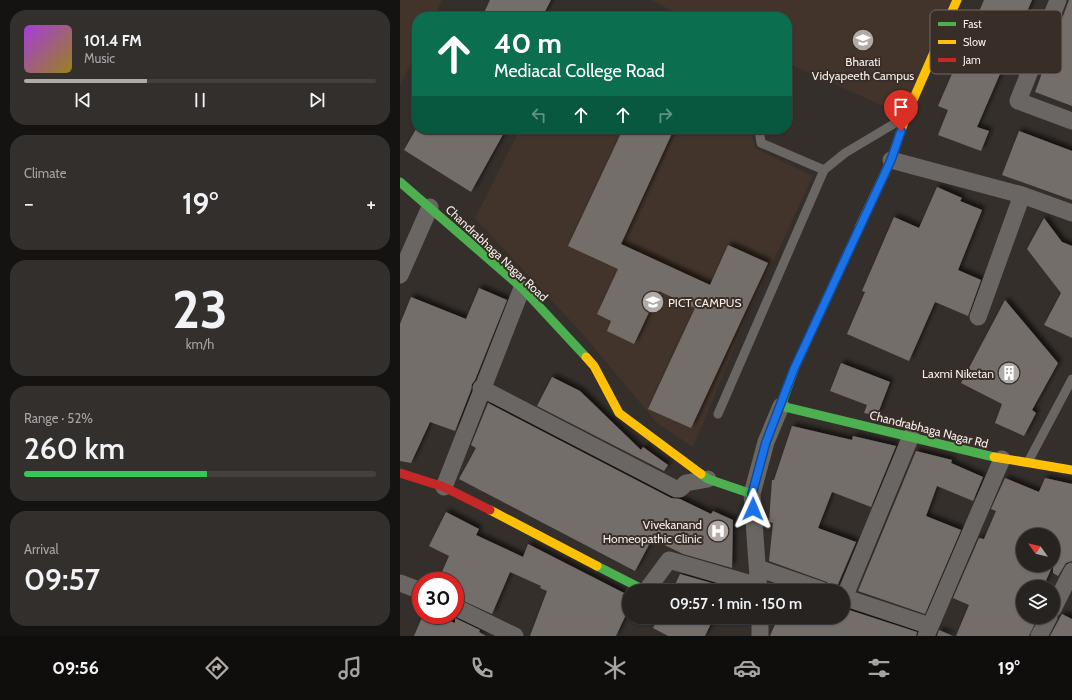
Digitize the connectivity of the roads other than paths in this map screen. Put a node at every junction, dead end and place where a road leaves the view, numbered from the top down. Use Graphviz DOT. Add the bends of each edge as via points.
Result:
graph roads {
  1 [pos="957,0"];
  2 [pos="1058,0"];
  3 [pos="953,10"];
  4 [pos="1054,10"];
  5 [pos="930,61"];
  6 [pos="1029,74"];
  7 [pos="906,116"];
  8 [pos="1072,120"];
  9 [pos="759,134"];
  10 [pos="891,160"];
  11 [pos="824,170"];
  12 [pos="400,182"];
  13 [pos="1022,196"];
  14 [pos="430,207"];
  15 [pos="1072,213"];
  16 [pos="400,275"];
  17 [pos="522,288"];
  18 [pos="978,317"];
  19 [pos="1072,379"];
  20 [pos="481,388"];
  21 [pos="781,406"];
  22 [pos="718,414"];
  23 [pos="911,436"];
  24 [pos="1002,459"];
  25 [pos="1028,462"];
  26 [pos="1072,470"];
  27 [pos="400,473"];
  28 [pos="708,479"];
  29 [pos="444,487"];
  30 [pos="752,494"];
  31 [pos="758,568"];
  32 [pos="1072,571"];
  33 [pos="400,583"];
  34 [pos="632,584"];
  35 [pos="651,584"];
  36 [pos="745,584"];
  37 [pos="758,584"];
  38 [pos="804,584"];
  39 [pos="850,584"];
  40 [pos="412,588"];
  41 [pos="1060,595"];
  42 [pos="850,600"];
  43 [pos="464,612"];
  44 [pos="760,624"];
  45 [pos="1045,624"];
  46 [pos="928,631"];
  47 [pos="515,636"];
  48 [pos="760,636"];
  49 [pos="1039,636"];
  1 -- 3 [label="street"];
  2 -- 4 [label="street"];
  5 -- 7 [label="street"];
  6 -- 8 [label="street" via="1018,101"];
  7 -- 10 [label="street"];
  7 -- 11 [label="lane" via="845,153"];
  9 -- 11 [label="lane" via="760,143"];
  10 -- 13 [label="street"];
  10 -- 21 [label="street" via="794,369"];
  11 -- 22 [label="lane"];
  12 -- 14 [label="street, Chandrabhaga Nagar Road"];
  13 -- 15 [label="street"];
  13 -- 18 [label="street"];
  14 -- 16 [label="street"];
  14 -- 17 [label="street, Chandrabhaga Nagar Road"];
  17 -- 20 [label="street"];
  17 -- 28 [label="street, Chandrabhaga Nagar Road" via="594,366 619,413"];
  19 -- 25 [label="lane"];
  20 -- 28 [label="street" via="676,489 680,489 686,483"];
  20 -- 29 [label="street"];
  21 -- 23 [label="street, Chandrabhaga Nagar Rd"];
  21 -- 30 [label="street" via="766,442"];
  23 -- 24 [label="street, Chandrabhaga Nagar Rd"];
  23 -- 39 [label="street"];
  24 -- 25 [label="street, Chandrabhaga Nagar Rd"];
  24 -- 46 [label="street"];
  25 -- 26 [label="street, Chandrabhaga Nagar Rd"];
  27 -- 29 [label="street"];
  28 -- 30 [label="street, Chandrabhaga Nagar Road"];
  29 -- 34 [label="street"];
  30 -- 31 [label="street"];
  31 -- 37 [label="street"];
  31 -- 38 [label="street"];
  32 -- 41 [label="street"];
  33 -- 40 [label="street"];
  35 -- 36 [label="street" via="669,560"];
  42 -- 46 [label="street"];
  43 -- 47 [label="street"];
  44 -- 48 [label="street"];
  45 -- 49 [label="street"];
}
